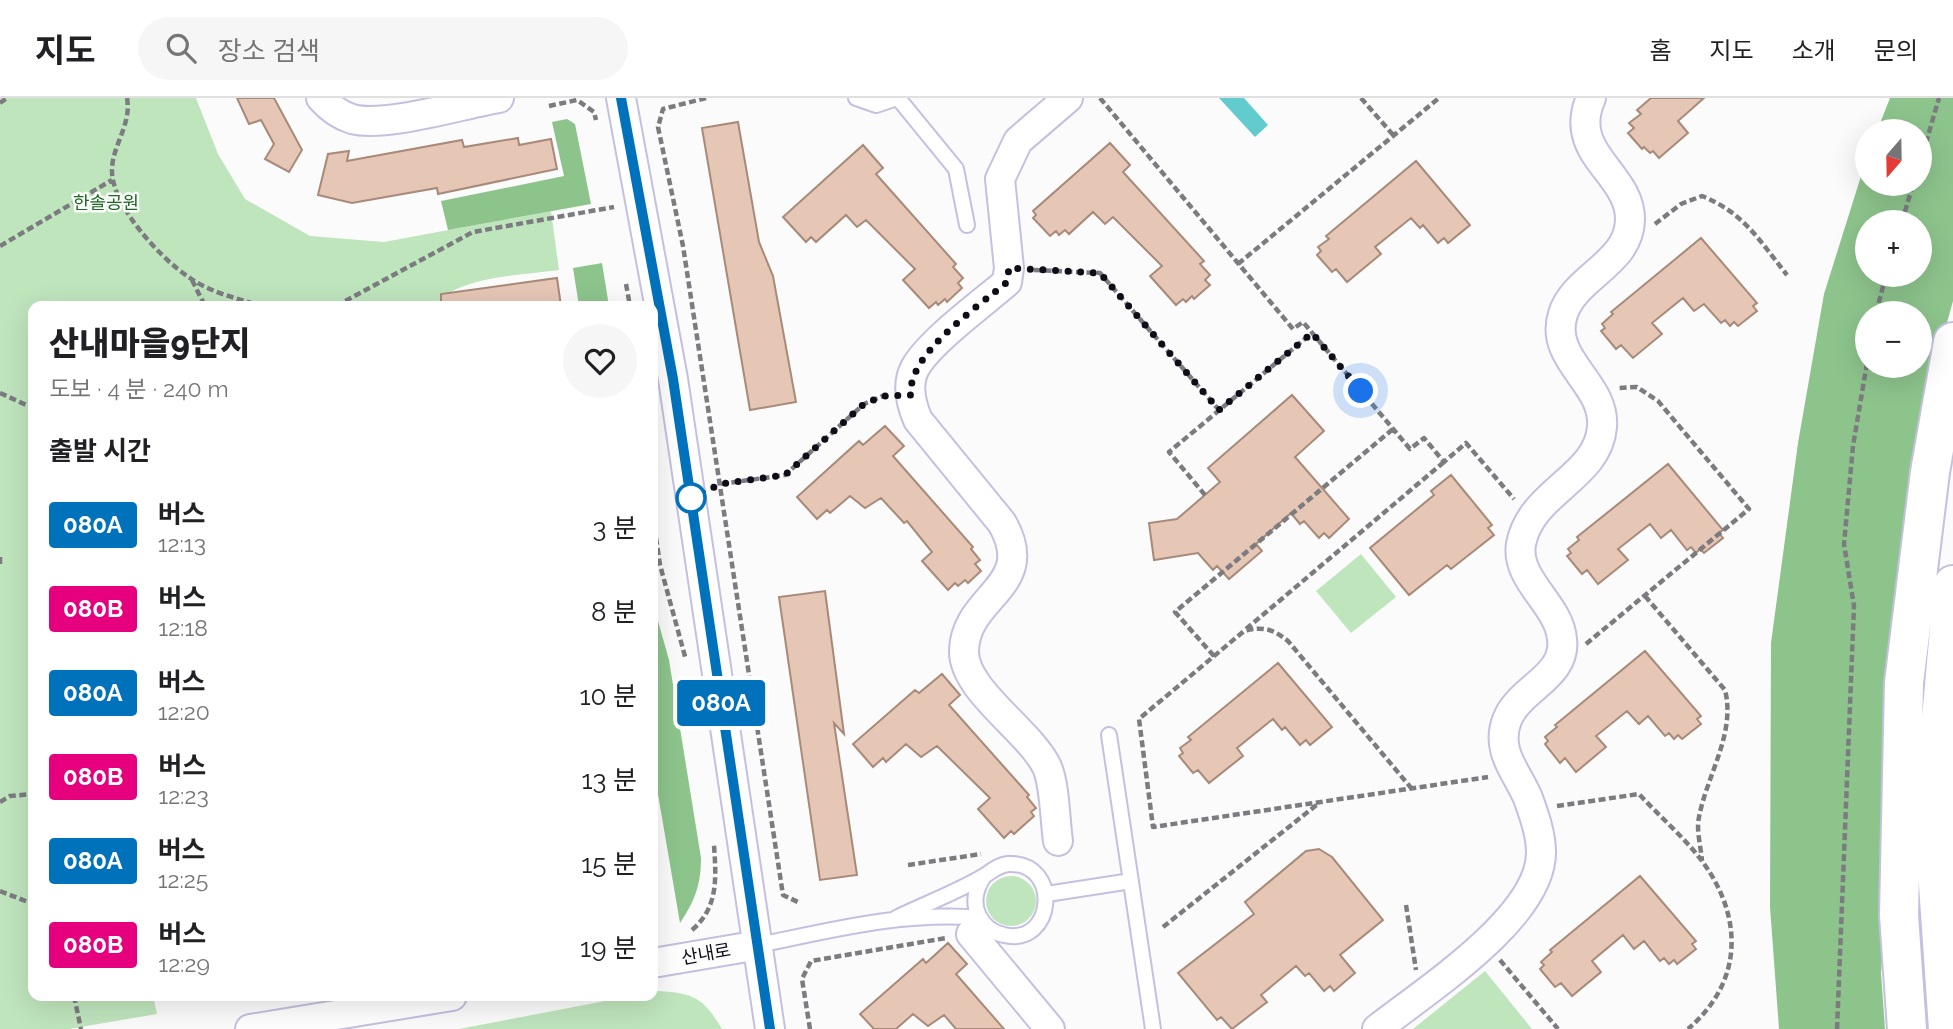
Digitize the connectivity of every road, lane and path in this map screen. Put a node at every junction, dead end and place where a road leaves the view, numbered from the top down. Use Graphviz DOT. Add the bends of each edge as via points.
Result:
graph roads {
  1 [pos="7,98"];
  2 [pos="127,98"];
  3 [pos="321,98"];
  4 [pos="621,98"];
  5 [pos="706,98"];
  6 [pos="856,98"];
  7 [pos="897,98"];
  8 [pos="1068,98"];
  9 [pos="1100,98"];
  10 [pos="1361,98"];
  11 [pos="1439,98"];
  12 [pos="1591,98"];
  13 [pos="1939,98"];
  14 [pos="484,99"];
  15 [pos="0,103"];
  16 [pos="549,106"];
  17 [pos="1932,122"];
  18 [pos="597,124"];
  19 [pos="1394,136"];
  20 [pos="112,180"];
  21 [pos="612,196"];
  22 [pos="614,207"];
  23 [pos="616,220"];
  24 [pos="967,225"];
  25 [pos="0,246"];
  26 [pos="1616,256"];
  27 [pos="1238,264"];
  28 [pos="1009,268"];
  29 [pos="1787,275"];
  30 [pos="191,280"];
  31 [pos="626,282"];
  32 [pos="202,301"];
  33 [pos="248,301"];
  34 [pos="345,301"];
  35 [pos="629,301"];
  36 [pos="1312,333"];
  37 [pos="1953,342"];
  38 [pos="1864,378"];
  39 [pos="0,393"];
  40 [pos="911,395"];
  41 [pos="1596,401"];
  42 [pos="28,406"];
  43 [pos="1219,410"];
  44 [pos="1393,429"];
  45 [pos="1444,462"];
  46 [pos="721,484"];
  47 [pos="1205,495"];
  48 [pos="1530,518"];
  49 [pos="658,551"];
  50 [pos="0,557"];
  51 [pos="0,565"];
  52 [pos="1953,585"];
  53 [pos="1644,596"];
  54 [pos="1244,631"];
  55 [pos="1214,656"];
  56 [pos="687,669"];
  57 [pos="1552,672"];
  58 [pos="1110,735"];
  59 [pos="1513,774"];
  60 [pos="1412,789"];
  61 [pos="28,794"];
  62 [pos="0,802"];
  63 [pos="1320,802"];
  64 [pos="1532,810"];
  65 [pos="1058,841"];
  66 [pos="714,842"];
  67 [pos="1702,862"];
  68 [pos="984,876"];
  69 [pos="1131,881"];
  70 [pos="0,891"];
  71 [pos="1047,894"];
  72 [pos="28,902"];
  73 [pos="800,903"];
  74 [pos="1406,905"];
  75 [pos="896,918"];
  76 [pos="976,926"];
  77 [pos="1163,927"];
  78 [pos="690,932"];
  79 [pos="1485,943"];
  80 [pos="759,945"];
  81 [pos="658,962"];
  82 [pos="1420,995"];
  83 [pos="75,1001"];
  84 [pos="388,1001"];
  85 [pos="337,1005"];
  86 [pos="1691,1028"];
  87 [pos="81,1029"];
  88 [pos="250,1029"];
  89 [pos="770,1029"];
  90 [pos="810,1029"];
  91 [pos="1050,1029"];
  92 [pos="1153,1029"];
  93 [pos="1377,1029"];
  94 [pos="1558,1029"];
  95 [pos="1837,1029"];
  96 [pos="1907,1029"];
  97 [pos="1948,1029"];
  1 -- 15 [label="path"];
  2 -- 20 [label="path"];
  3 -- 14 [label="street" via="333,111 354,119 382,120"];
  4 -- 80 [label="street" via="673,379"];
  5 -- 46 [label="path" via="663,109 657,127 682,246"];
  6 -- 7 [label="lane" via="876,105"];
  7 -- 24 [label="lane" via="956,169"];
  8 -- 28 [label="street" via="1018,141 1000,179"];
  9 -- 27 [label="path"];
  10 -- 19 [label="path"];
  11 -- 19 [label="path"];
  12 -- 26 [label="street" via="1585,122 1588,145 1624,199 1630,219"];
  13 -- 17 [label="path"];
  16 -- 18 [label="path" via="577,100 594,112"];
  19 -- 27 [label="path"];
  20 -- 25 [label="path"];
  20 -- 30 [label="path" via="136,224"];
  21 -- 22 [label="path"];
  22 -- 23 [label="path"];
  22 -- 34 [label="path" via="473,232"];
  26 -- 29 [label="path" via="1681,204 1702,196 1727,206"];
  26 -- 41 [label="street" via="1575,292 1563,314 1560,338"];
  27 -- 36 [label="path" via="1293,329 1303,322"];
  28 -- 40 [label="street" via="1007,282 926,353 915,369"];
  28 -- 43 [label="path" via="1100,273"];
  30 -- 32 [label="path"];
  30 -- 33 [label="path"];
  31 -- 35 [label="path"];
  36 -- 43 [label="path"];
  36 -- 44 [label="path"];
  37 -- 96 [label="main road" via="1930,472 1904,683 1899,915"];
  38 -- 95 [label="path" via="1844,544 1854,606"];
  39 -- 42 [label="path"];
  40 -- 46 [label="path" via="883,396 864,404 785,475"];
  40 -- 65 [label="street" via="918,420 1010,538 1014,553 1010,571 1000,590 978,612 964,652 970,674 1048,769"];
  41 -- 48 [label="street" via="1602,427 1597,446 1587,462"];
  41 -- 53 [label="path" via="1616,388 1637,387 1658,401 1749,509"];
  43 -- 47 [label="path" via="1169,452"];
  44 -- 45 [label="path" via="1410,449 1424,438"];
  44 -- 55 [label="path" via="1175,612"];
  45 -- 48 [label="path" via="1466,443"];
  45 -- 54 [label="path"];
  46 -- 73 [label="path" via="783,895"];
  48 -- 57 [label="street" via="1520,552 1527,574 1557,618 1563,640 1562,656"];
  49 -- 56 [label="path"];
  50 -- 51 [label="path"];
  52 -- 97 [label="main road" via="1940,732 1937,870"];
  53 -- 57 [label="path"];
  53 -- 67 [label="path" via="1725,690 1729,708 1726,733 1698,820"];
  54 -- 55 [label="path"];
  54 -- 60 [label="path" via="1259,627 1275,631 1287,641"];
  55 -- 63 [label="path" via="1139,719 1153,827"];
  57 -- 59 [label="street" via="1507,719 1503,745"];
  58 -- 69 [label="lane"];
  59 -- 60 [label="path"];
  59 -- 64 [label="street"];
  60 -- 63 [label="path"];
  61 -- 62 [label="path"];
  63 -- 77 [label="path"];
  64 -- 67 [label="path" via="1639,794"];
  64 -- 79 [label="street" via="1542,854 1535,881 1504,929"];
  66 -- 78 [label="path" via="714,895"];
  67 -- 86 [label="path" via="1723,901 1734,939 1726,978 1706,1013"];
  68 -- 71 [label="lane" via="1004,864 1017,864 1039,876"];
  68 -- 75 [label="lane"];
  68 -- 76 [label="lane" via="975,896"];
  69 -- 71 [label="lane"];
  69 -- 92 [label="lane"];
  70 -- 72 [label="path"];
  71 -- 76 [label="lane" via="1040,923 1018,936"];
  74 -- 82 [label="path"];
  75 -- 76 [label="lane" via="940,914"];
  75 -- 80 [label="lane"];
  76 -- 90 [label="path" via="811,961 802,979"];
  76 -- 91 [label="street"];
  79 -- 82 [label="street"];
  79 -- 94 [label="path"];
  80 -- 81 [label="street, 산내로"];
  80 -- 89 [label="street"];
  82 -- 93 [label="street"];
  83 -- 87 [label="path"];
  84 -- 85 [label="street"];
  85 -- 88 [label="street"];
}
